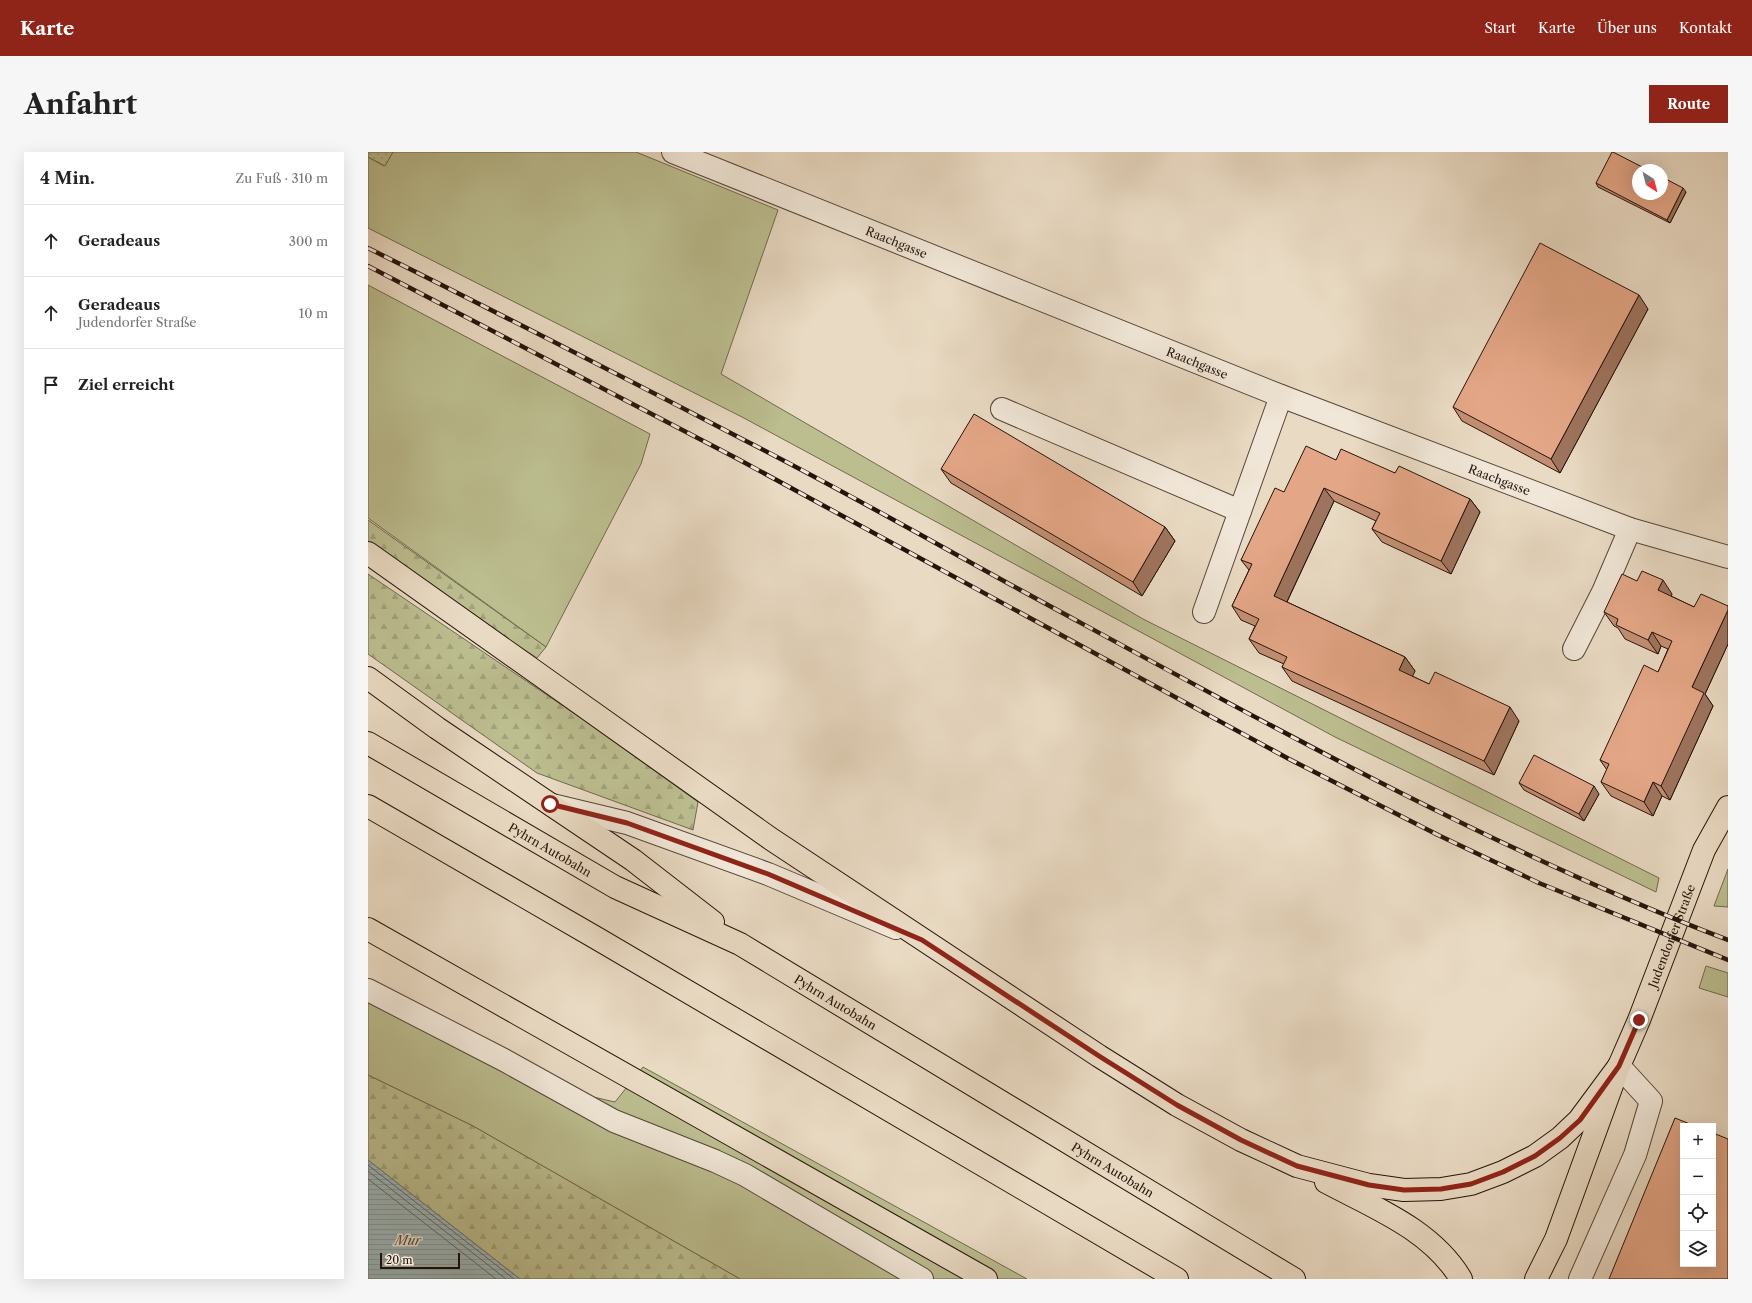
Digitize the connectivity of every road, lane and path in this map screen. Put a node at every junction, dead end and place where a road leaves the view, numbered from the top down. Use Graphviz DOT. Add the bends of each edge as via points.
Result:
graph roads {
  1 [pos="680,153"];
  2 [pos="1281,396"];
  3 [pos="1002,409"];
  4 [pos="1240,511"];
  5 [pos="1630,529"];
  6 [pos="368,553"];
  7 [pos="1728,557"];
  8 [pos="1204,612"];
  9 [pos="1574,649"];
  10 [pos="368,678"];
  11 [pos="368,743"];
  12 [pos="550,804"];
  13 [pos="368,806"];
  14 [pos="1728,807"];
  15 [pos="368,929"];
  16 [pos="922,940"];
  17 [pos="740,944"];
  18 [pos="368,990"];
  19 [pos="1619,1066"];
  20 [pos="1297,1166"];
  21 [pos="922,1279"];
  22 [pos="986,1279"];
  23 [pos="1177,1279"];
  24 [pos="1294,1279"];
  25 [pos="1461,1279"];
  26 [pos="1536,1279"];
  27 [pos="1580,1279"];
  1 -- 2 [label="street, Raachgasse"];
  2 -- 4 [label="street"];
  2 -- 5 [label="street, Raachgasse"];
  3 -- 4 [label="street"];
  4 -- 8 [label="street"];
  5 -- 7 [label="street, Raachgasse"];
  5 -- 9 [label="street" via="1603,592"];
  6 -- 16 [label="main road" via="771,839"];
  10 -- 12 [label="main road"];
  11 -- 17 [label="main road, Pyhrn Autobahn" via="615,887"];
  12 -- 16 [label="street" via="627,823 768,874"];
  12 -- 17 [label="main road" via="633,860"];
  13 -- 23 [label="main road" via="598,938"];
  14 -- 19 [label="main road, Judendorfer Straße" via="1704,850"];
  15 -- 22 [label="main road"];
  16 -- 20 [label="main road" via="1177,1105 1241,1140"];
  17 -- 24 [label="main road, Pyhrn Autobahn"];
  18 -- 21 [label="street" via="504,1060 614,1121 745,1175"];
  19 -- 20 [label="main road" via="1580,1120 1560,1138 1535,1156 1471,1184 1441,1189 1404,1190 1369,1185"];
  19 -- 26 [label="main road" via="1556,1239"];
  19 -- 27 [label="street" via="1651,1101 1635,1155"];
  20 -- 25 [label="main road" via="1406,1225 1432,1243 1454,1266"];
}
